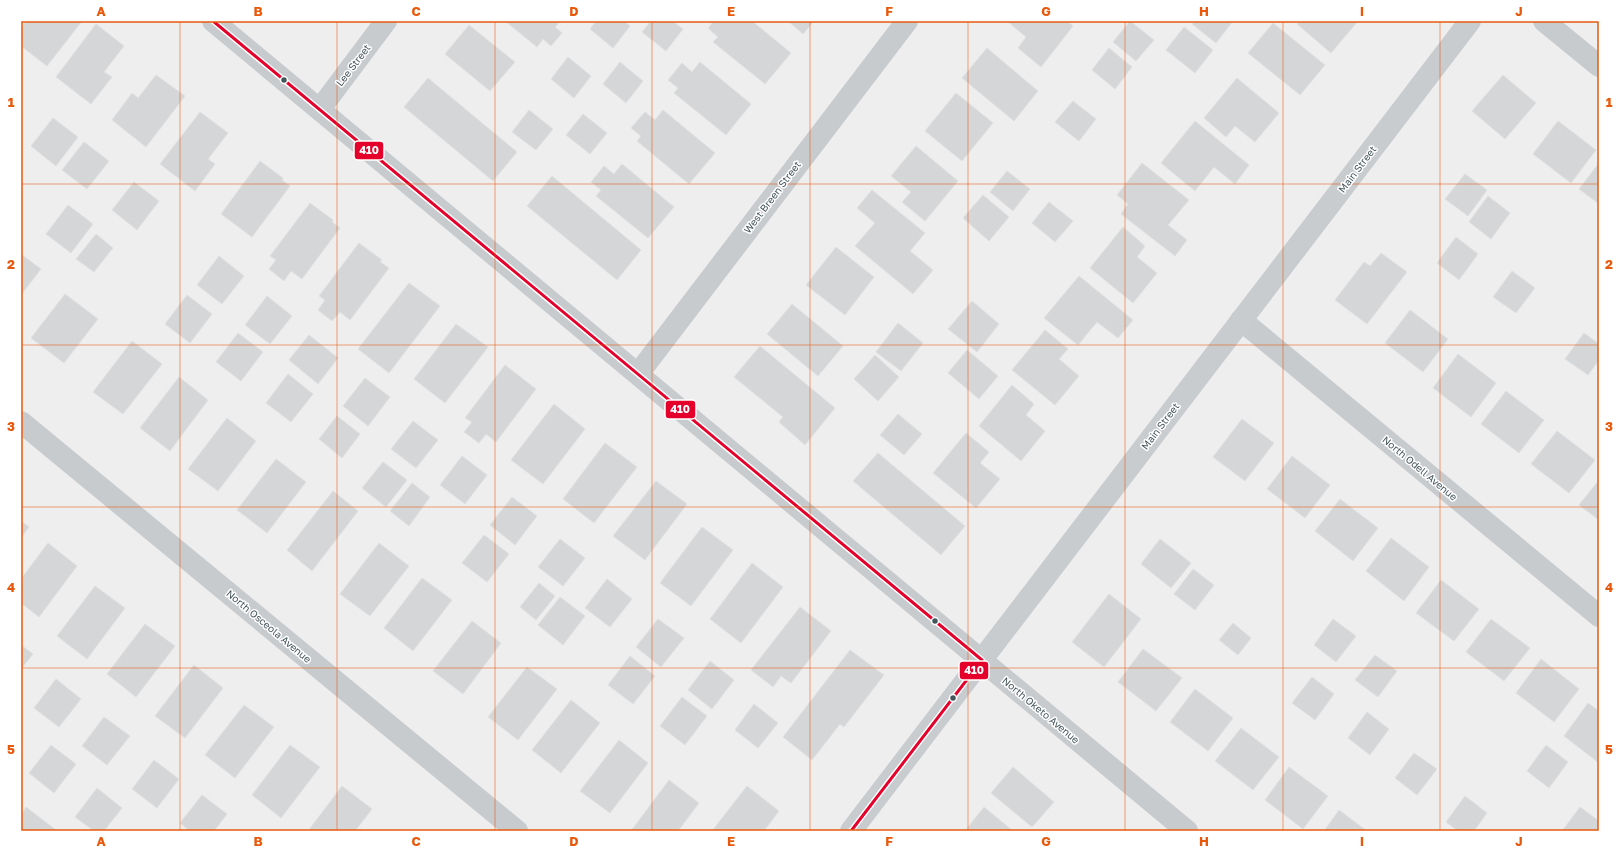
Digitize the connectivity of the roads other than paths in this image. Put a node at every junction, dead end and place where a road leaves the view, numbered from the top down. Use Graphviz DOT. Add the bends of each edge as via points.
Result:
graph roads {
  1 [pos="213,21"];
  2 [pos="386,21"];
  3 [pos="907,21"];
  4 [pos="1470,21"];
  5 [pos="1544,21"];
  6 [pos="1599,66"];
  7 [pos="320,109"];
  8 [pos="1241,320"];
  9 [pos="638,374"];
  10 [pos="21,422"];
  11 [pos="1599,616"];
  12 [pos="982,660"];
  13 [pos="516,831"];
  14 [pos="851,831"];
  15 [pos="1187,831"];
  1 -- 7 [label="street, North Oketo Avenue"];
  2 -- 7 [label="street, Lee Street"];
  3 -- 9 [label="street, West Breen Street"];
  4 -- 8 [label="street, Main Street"];
  5 -- 6 [label="street"];
  7 -- 9 [label="street, North Oketo Avenue"];
  8 -- 11 [label="street, North Odell Avenue"];
  8 -- 12 [label="street, Main Street"];
  9 -- 12 [label="street, North Oketo Avenue"];
  10 -- 13 [label="street, North Osceola Avenue"];
  12 -- 14 [label="street, Main Street"];
  12 -- 15 [label="street, North Oketo Avenue"];
}
